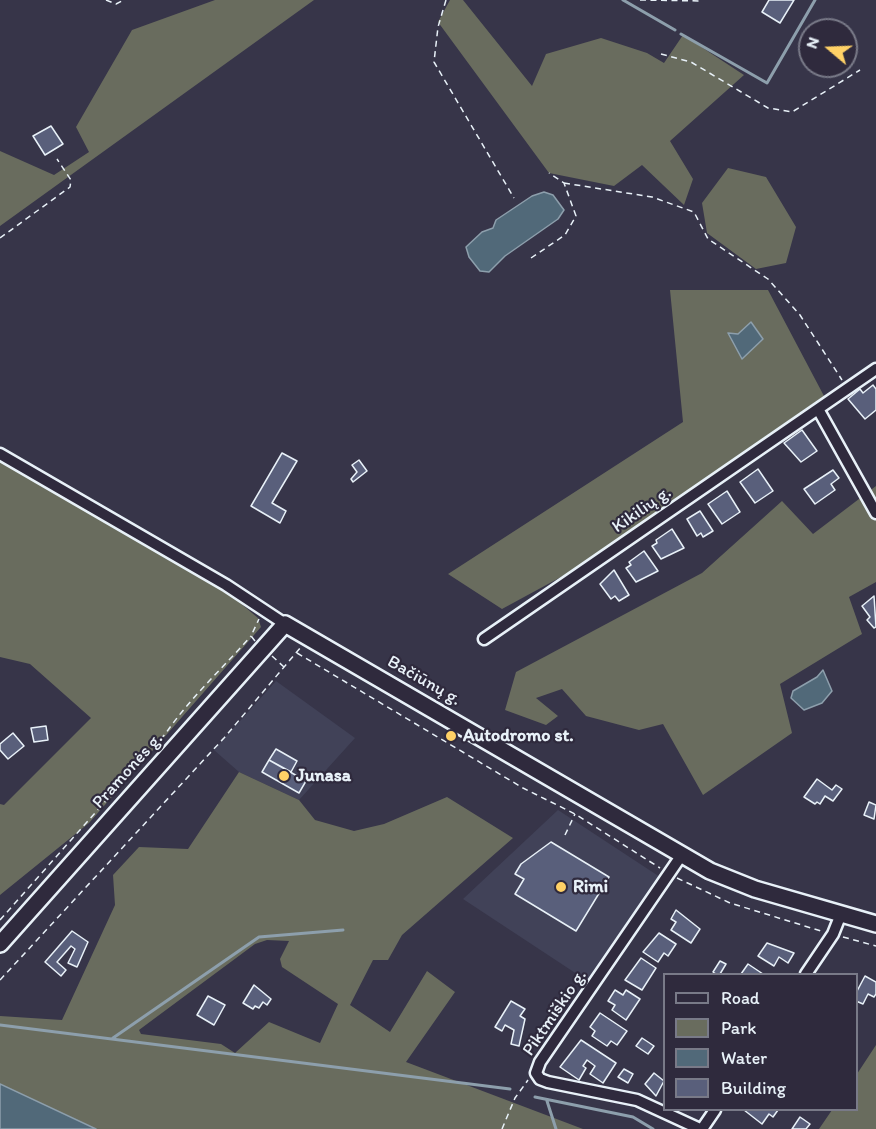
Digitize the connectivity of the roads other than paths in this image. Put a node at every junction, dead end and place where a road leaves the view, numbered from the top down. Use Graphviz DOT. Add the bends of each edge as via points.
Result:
graph roads {
  1 [pos="876,369"];
  2 [pos="818,409"];
  3 [pos="0,454"];
  4 [pos="876,513"];
  5 [pos="285,624"];
  6 [pos="484,639"];
  7 [pos="681,856"];
  8 [pos="841,914"];
  9 [pos="876,924"];
  10 [pos="0,944"];
  11 [pos="807,973"];
  12 [pos="714,1111"];
  13 [pos="701,1129"];
  1 -- 2 [label="street, Kikilių g."];
  2 -- 4 [label="street"];
  2 -- 6 [label="street, Kikilių g."];
  3 -- 5 [label="street, Bačiūnų g."];
  5 -- 7 [label="main road, Bačiūnų g."];
  5 -- 10 [label="main road, Pramonės g."];
  7 -- 8 [label="main road, Bačiūnų g." via="732,881"];
  7 -- 13 [label="street, Piktmiškio g." via="536,1073 548,1082 637,1100"];
  8 -- 9 [label="main road, Bačiūnų g."];
  8 -- 11 [label="street"];
  12 -- 13 [label="street"];
}
